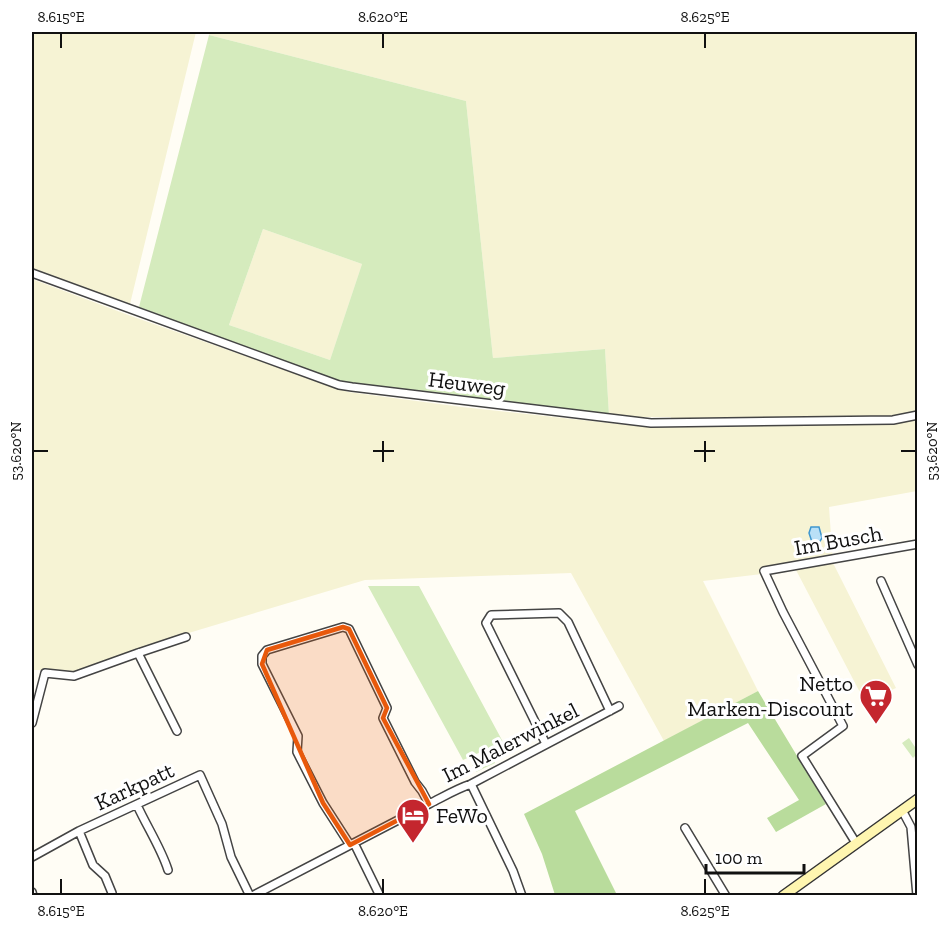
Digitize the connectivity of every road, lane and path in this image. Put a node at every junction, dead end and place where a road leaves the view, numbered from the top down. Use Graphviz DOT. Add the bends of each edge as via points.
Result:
graph roads {
  1 [pos="32,273"];
  2 [pos="918,415"];
  3 [pos="918,544"];
  4 [pos="881,581"];
  5 [pos="186,637"];
  6 [pos="138,652"];
  7 [pos="918,665"];
  8 [pos="619,706"];
  9 [pos="610,711"];
  10 [pos="32,723"];
  11 [pos="177,731"];
  12 [pos="546,744"];
  13 [pos="471,784"];
  14 [pos="918,799"];
  15 [pos="429,804"];
  16 [pos="137,805"];
  17 [pos="902,810"];
  18 [pos="685,828"];
  19 [pos="79,831"];
  20 [pos="856,843"];
  21 [pos="352,844"];
  22 [pos="32,857"];
  23 [pos="168,870"];
  24 [pos="112,893"];
  25 [pos="251,896"];
  26 [pos="380,896"];
  27 [pos="522,896"];
  28 [pos="726,896"];
  29 [pos="783,896"];
  30 [pos="917,896"];
  1 -- 2 [label="street, Heuweg" via="347,387 651,423 893,420"];
  3 -- 20 [label="street, Im Busch" via="764,571 843,726 802,756"];
  4 -- 7 [label="street"];
  5 -- 6 [label="street"];
  6 -- 10 [label="street" via="74,676 45,673"];
  6 -- 11 [label="street"];
  8 -- 9 [label="street, Im Malerwinkel"];
  9 -- 12 [label="street, Im Malerwinkel"];
  9 -- 12 [label="street" via="568,622 559,613 491,615 486,623"];
  12 -- 13 [label="street, Im Malerwinkel"];
  13 -- 15 [label="street, Im Malerwinkel"];
  13 -- 27 [label="street"];
  14 -- 17 [label="main road"];
  15 -- 21 [label="street, Im Malerwinkel"];
  15 -- 21 [label="street" via="384,718 387,708 349,629 343,627 267,650 261,656 262,664 298,736 297,752 323,803"];
  16 -- 19 [label="street, Karkpatt"];
  16 -- 23 [label="street"];
  16 -- 25 [label="street, Karkpatt" via="200,775 222,824 231,857"];
  17 -- 20 [label="main road"];
  17 -- 30 [label="street" via="911,826"];
  18 -- 28 [label="street"];
  19 -- 22 [label="street, Karkpatt"];
  19 -- 24 [label="street" via="93,865 105,876"];
  20 -- 29 [label="main road"];
  21 -- 25 [label="street, Im Malerwinkel"];
  21 -- 26 [label="street"];
}
